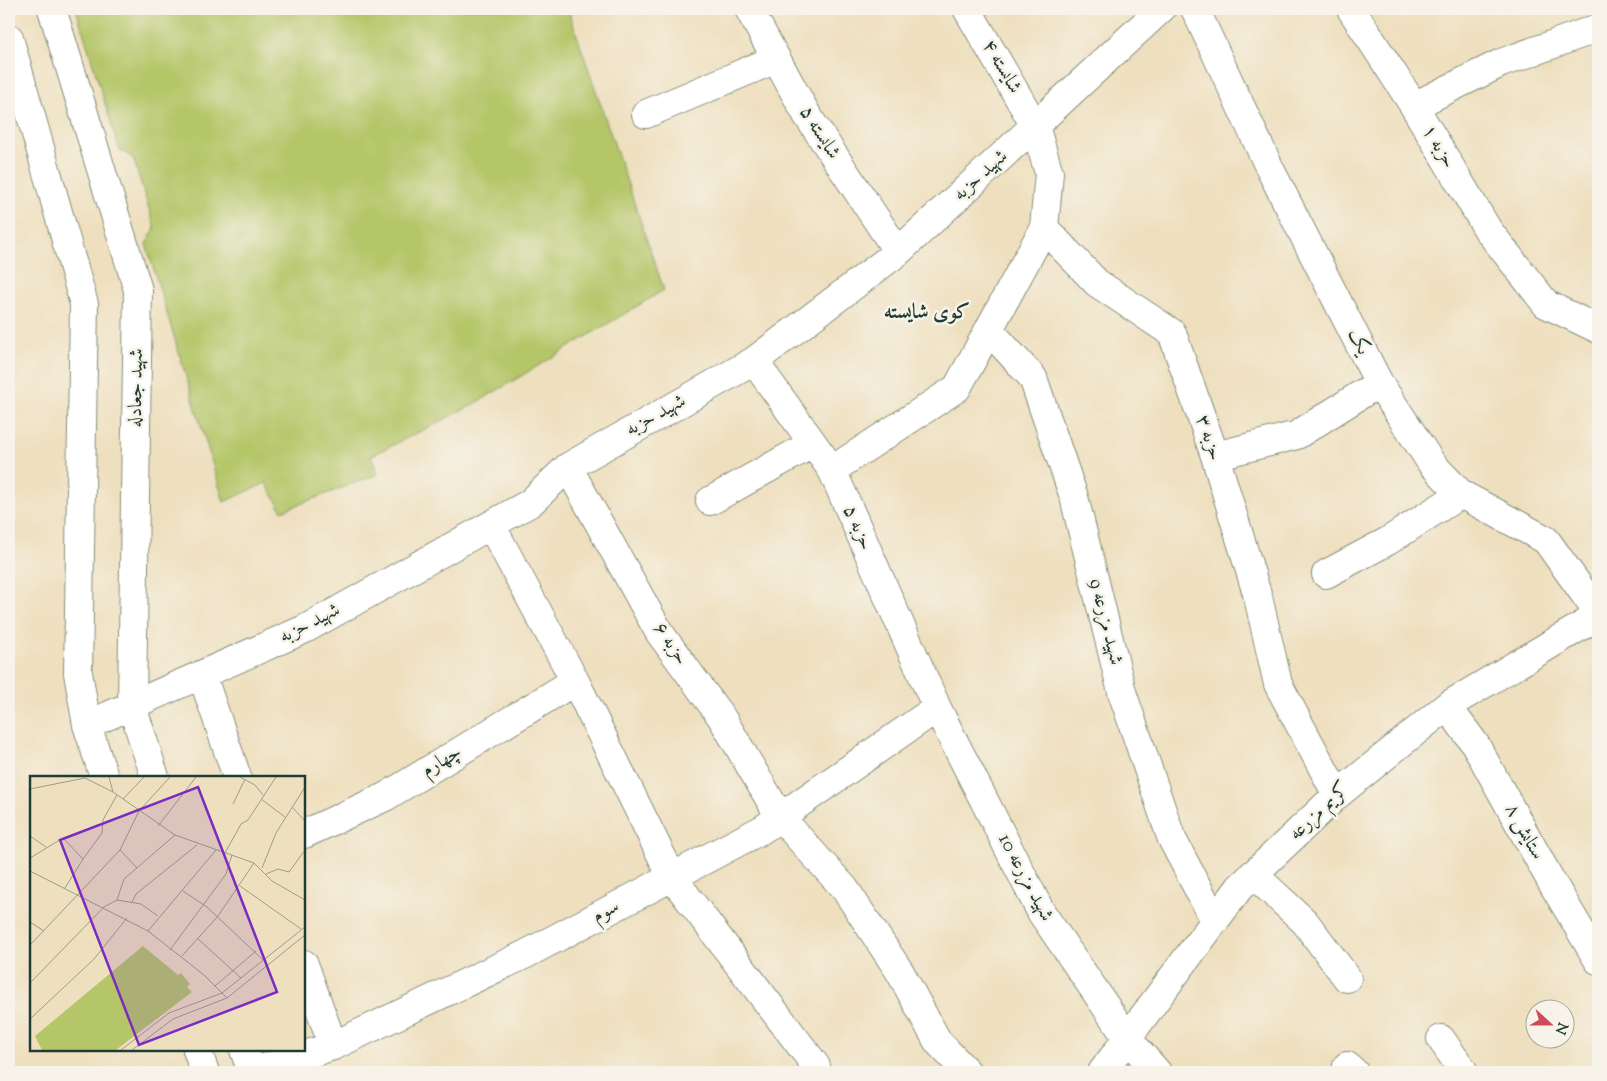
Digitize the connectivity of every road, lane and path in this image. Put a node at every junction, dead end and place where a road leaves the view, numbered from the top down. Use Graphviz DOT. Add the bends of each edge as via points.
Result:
graph roads {
  1 [pos="52,9"];
  2 [pos="749,9"];
  3 [pos="967,9"];
  4 [pos="1161,9"];
  5 [pos="1195,9"];
  6 [pos="1351,9"];
  7 [pos="1598,28"];
  8 [pos="9,38"];
  9 [pos="776,59"];
  10 [pos="1414,106"];
  11 [pos="646,114"];
  12 [pos="1035,126"];
  13 [pos="1044,228"];
  14 [pos="898,252"];
  15 [pos="1598,329"];
  16 [pos="989,330"];
  17 [pos="754,361"];
  18 [pos="1379,384"];
  19 [pos="812,444"];
  20 [pos="1214,456"];
  21 [pos="568,467"];
  22 [pos="832,470"];
  23 [pos="1461,494"];
  24 [pos="710,501"];
  25 [pos="491,525"];
  26 [pos="1326,574"];
  27 [pos="1598,614"];
  28 [pos="202,675"];
  29 [pos="575,681"];
  30 [pos="132,706"];
  31 [pos="1447,706"];
  32 [pos="937,708"];
  33 [pos="87,726"];
  34 [pos="104,776"];
  35 [pos="155,776"];
  36 [pos="237,776"];
  37 [pos="1337,795"];
  38 [pos="780,817"];
  39 [pos="305,834"];
  40 [pos="1254,874"];
  41 [pos="672,877"];
  42 [pos="1215,921"];
  43 [pos="1598,960"];
  44 [pos="305,967"];
  45 [pos="1347,978"];
  46 [pos="1128,1039"];
  47 [pos="1441,1039"];
  48 [pos="333,1046"];
  49 [pos="197,1051"];
  50 [pos="244,1051"];
  51 [pos="205,1072"];
  52 [pos="252,1072"];
  53 [pos="817,1072"];
  54 [pos="967,1072"];
  55 [pos="1102,1072"];
  56 [pos="1157,1072"];
  57 [pos="1464,1072"];
  1 -- 30 [label="street, شهید جعادله" via="138,290"];
  2 -- 9 [label="street, شایسته ۵"];
  3 -- 12 [label="street, شایسته ۴"];
  4 -- 12 [label="street, شهید حزبه"];
  5 -- 18 [label="street, یک" via="1271,171"];
  6 -- 10 [label="street"];
  7 -- 10 [label="street, حزبه ۱" via="1501,63"];
  8 -- 33 [label="street" via="84,304 78,673"];
  9 -- 11 [label="street"];
  9 -- 14 [label="street, شایسته ۵" via="807,115"];
  10 -- 15 [label="street, حزبه ۱" via="1488,230 1546,304"];
  12 -- 13 [label="street" via="1048,173"];
  12 -- 14 [label="street, شهید حزبه"];
  13 -- 16 [label="street"];
  13 -- 20 [label="street, حزبه ۳" via="1097,282 1172,333"];
  14 -- 17 [label="street, شهید حزبه"];
  16 -- 22 [label="street" via="957,388"];
  16 -- 42 [label="street, شهید مزرعه 9" via="1033,378 1074,497 1125,701 1171,837"];
  17 -- 19 [label="street, حزبه ۵"];
  17 -- 21 [label="street, شهید حزبه"];
  18 -- 20 [label="street" via="1297,436"];
  18 -- 23 [label="street, یک" via="1432,464"];
  19 -- 22 [label="street, حزبه ۵"];
  19 -- 24 [label="street"];
  20 -- 37 [label="street, حزبه ۳" via="1258,597 1278,684"];
  21 -- 25 [label="street, شهید حزبه" via="530,503"];
  21 -- 38 [label="street, حزبه ۶" via="660,632 722,718"];
  22 -- 32 [label="street, حزبه ۵"];
  23 -- 26 [label="street" via="1388,541"];
  23 -- 27 [label="street, یک" via="1546,540"];
  25 -- 28 [label="street, شهید حزبه" via="305,629"];
  25 -- 29 [label="street"];
  27 -- 31 [label="street, کریم مزرعه"];
  28 -- 30 [label="street, شهید حزبه"];
  28 -- 36 [label="street"];
  29 -- 39 [label="street, چهارم" via="385,797"];
  29 -- 41 [label="street"];
  30 -- 33 [label="street, شهید حزبه"];
  30 -- 35 [label="street, شهید جعادله"];
  31 -- 37 [label="street, کریم مزرعه"];
  31 -- 43 [label="street, ستایش ۸" via="1476,744"];
  32 -- 38 [label="street, سوم"];
  32 -- 46 [label="street, شهید مزرعه 10" via="1041,912"];
  33 -- 34 [label="street"];
  37 -- 40 [label="street, کریم مزرعه"];
  38 -- 41 [label="street, سوم"];
  38 -- 54 [label="street, حزبه ۶" via="845,889 900,972 938,1042"];
  40 -- 42 [label="street, کریم مزرعه"];
  40 -- 45 [label="street" via="1305,922"];
  41 -- 48 [label="street, سوم" via="526,954"];
  41 -- 53 [label="street" via="816,1066"];
  42 -- 46 [label="street, کریم مزرعه"];
  44 -- 48 [label="street"];
  46 -- 55 [label="street, کریم مزرعه"];
  46 -- 56 [label="street, شهید مزرعه 10"];
  47 -- 57 [label="street"];
  48 -- 52 [label="street, سوم"];
  49 -- 51 [label="street"];
  50 -- 52 [label="street"];
}
